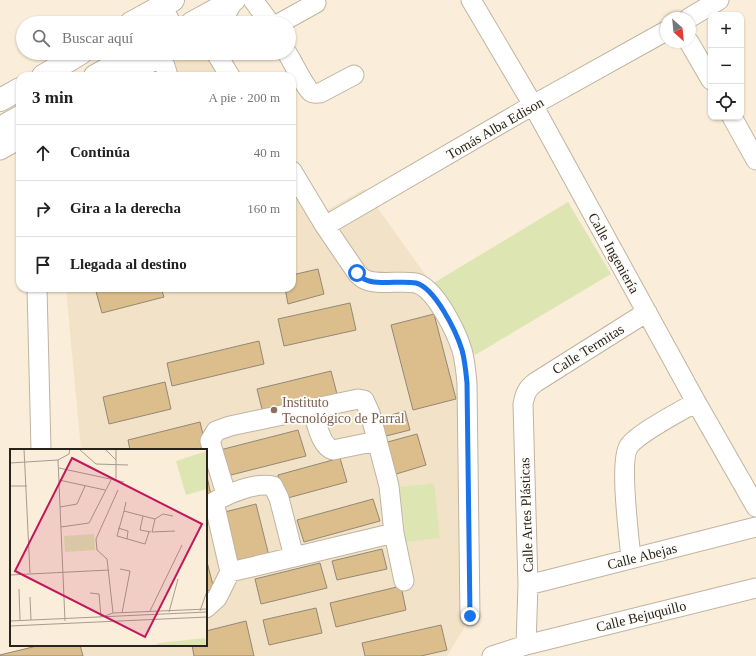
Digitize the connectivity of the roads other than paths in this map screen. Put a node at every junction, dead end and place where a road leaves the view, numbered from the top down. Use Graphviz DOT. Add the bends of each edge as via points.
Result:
graph roads {
  1 [pos="234,0"];
  2 [pos="254,0"];
  3 [pos="471,0"];
  4 [pos="719,0"];
  5 [pos="316,3"];
  6 [pos="169,10"];
  7 [pos="696,14"];
  8 [pos="151,16"];
  9 [pos="205,16"];
  10 [pos="224,16"];
  11 [pos="265,16"];
  12 [pos="293,16"];
  13 [pos="660,34"];
  14 [pos="692,48"];
  15 [pos="69,60"];
  16 [pos="153,60"];
  17 [pos="166,60"];
  18 [pos="220,60"];
  19 [pos="291,60"];
  20 [pos="138,68"];
  21 [pos="50,72"];
  22 [pos="116,72"];
  23 [pos="167,72"];
  24 [pos="228,72"];
  25 [pos="354,75"];
  26 [pos="708,75"];
  27 [pos="16,91"];
  28 [pos="0,100"];
  29 [pos="533,105"];
  30 [pos="16,119"];
  31 [pos="734,120"];
  32 [pos="0,128"];
  33 [pos="16,141"];
  34 [pos="0,150"];
  35 [pos="756,160"];
  36 [pos="296,178"];
  37 [pos="324,226"];
  38 [pos="38,292"];
  39 [pos="647,312"];
  40 [pos="530,387"];
  41 [pos="696,402"];
  42 [pos="312,408"];
  43 [pos="377,441"];
  44 [pos="41,449"];
  45 [pos="215,500"];
  46 [pos="756,507"];
  47 [pos="756,527"];
  48 [pos="394,533"];
  49 [pos="294,557"];
  50 [pos="631,558"];
  51 [pos="230,572"];
  52 [pos="404,581"];
  53 [pos="528,584"];
  54 [pos="756,588"];
  55 [pos="207,607"];
  56 [pos="470,616"];
  57 [pos="526,645"];
  58 [pos="497,655"];
  1 -- 9 [label="main road"];
  1 -- 10 [label="street"];
  2 -- 11 [label="street"];
  3 -- 29 [label="street, Calle Ingeniería"];
  4 -- 7 [label="street"];
  5 -- 12 [label="street"];
  6 -- 8 [label="main road"];
  13 -- 29 [label="street, Tomás Alba Edison"];
  14 -- 26 [label="street"];
  15 -- 21 [label="main road"];
  16 -- 20 [label="street"];
  17 -- 23 [label="street"];
  18 -- 24 [label="street"];
  19 -- 25 [label="street" via="312,93 320,92"];
  20 -- 22 [label="main road"];
  27 -- 28 [label="main road"];
  29 -- 37 [label="street, Tomás Alba Edison"];
  29 -- 39 [label="street, Calle Ingeniería"];
  30 -- 32 [label="main road"];
  31 -- 35 [label="street"];
  33 -- 34 [label="street"];
  36 -- 37 [label="street"];
  37 -- 56 [label="street" via="364,279 373,282 401,281 417,284 428,290 445,314 462,349 467,389"];
  38 -- 44 [label="street"];
  39 -- 40 [label="street, Calle Termitas"];
  39 -- 41 [label="street, Calle Ingeniería"];
  40 -- 53 [label="street, Calle Artes Plásticas" via="523,404"];
  41 -- 46 [label="street, Calle Ingeniería"];
  41 -- 50 [label="street" via="643,434 625,453 624,473"];
  42 -- 43 [label="street" via="323,442 328,448 333,450"];
  42 -- 43 [label="street" via="364,400"];
  42 -- 45 [label="street" via="216,431 210,441"];
  43 -- 48 [label="street" via="389,486"];
  45 -- 49 [label="street" via="264,484 273,486 280,498"];
  45 -- 51 [label="street"];
  47 -- 50 [label="street, Calle Abejas"];
  48 -- 49 [label="street"];
  48 -- 52 [label="street"];
  49 -- 51 [label="street"];
  50 -- 53 [label="street, Calle Abejas"];
  51 -- 55 [label="street" via="217,598"];
  53 -- 57 [label="street, Calle Artes Plásticas"];
  54 -- 57 [label="street, Calle Bejuquillo"];
  57 -- 58 [label="street, Calle Bejuquillo"];
}
